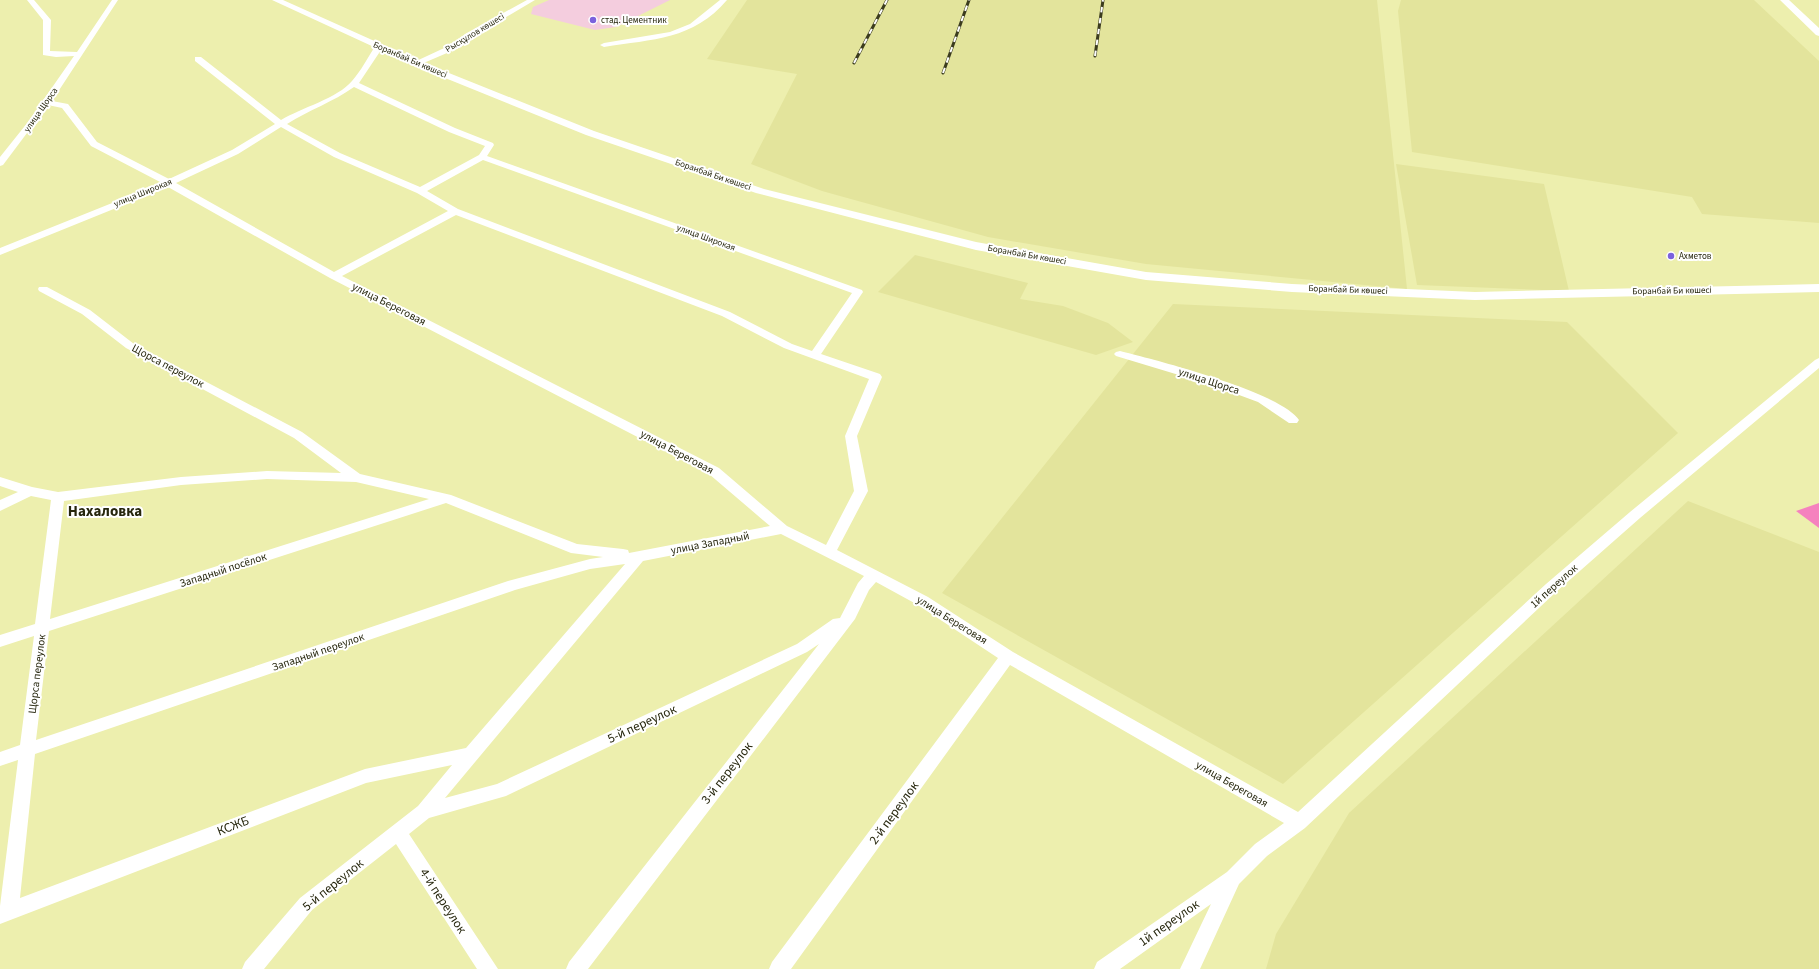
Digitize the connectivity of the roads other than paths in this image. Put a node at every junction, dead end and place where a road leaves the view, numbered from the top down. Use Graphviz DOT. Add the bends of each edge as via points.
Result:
graph roads {
  1 [pos="30,0"];
  2 [pos="115,0"];
  3 [pos="276,0"];
  4 [pos="532,0"];
  5 [pos="724,0"];
  6 [pos="1784,0"];
  7 [pos="1793,0"];
  8 [pos="1819,23"];
  9 [pos="1819,33"];
  10 [pos="604,45"];
  11 [pos="379,47"];
  12 [pos="78,54"];
  13 [pos="198,59"];
  14 [pos="416,63"];
  15 [pos="354,84"];
  16 [pos="47,103"];
  17 [pos="281,124"];
  18 [pos="482,157"];
  19 [pos="0,163"];
  20 [pos="169,183"];
  21 [pos="420,191"];
  22 [pos="456,211"];
  23 [pos="0,252"];
  24 [pos="334,276"];
  25 [pos="1819,288"];
  26 [pos="43,289"];
  27 [pos="1120,354"];
  28 [pos="815,355"];
  29 [pos="1819,362"];
  30 [pos="1293,420"];
  31 [pos="356,478"];
  32 [pos="0,480"];
  33 [pos="30,491"];
  34 [pos="58,497"];
  35 [pos="446,498"];
  36 [pos="0,506"];
  37 [pos="782,529"];
  38 [pos="829,552"];
  39 [pos="638,557"];
  40 [pos="874,574"];
  41 [pos="850,615"];
  42 [pos="43,628"];
  43 [pos="0,641"];
  44 [pos="1008,656"];
  45 [pos="27,752"];
  46 [pos="471,754"];
  47 [pos="0,759"];
  48 [pos="424,812"];
  49 [pos="1299,822"];
  50 [pos="398,832"];
  51 [pos="1233,878"];
  52 [pos="5,913"];
  53 [pos="252,969"];
  54 [pos="488,969"];
  55 [pos="576,969"];
  56 [pos="779,969"];
  57 [pos="1104,969"];
  58 [pos="1190,969"];
  1 -- 12 [label="street" via="47,20 46,53 56,56"];
  2 -- 12 [label="street, улица Щорса"];
  3 -- 11 [label="main road, Боранбай Би көшесі"];
  4 -- 14 [label="street, Рысқұлов көшесі" via="468,36 458,45"];
  5 -- 10 [label="street" via="693,26 672,34"];
  6 -- 9 [label="main road"];
  7 -- 8 [label="main road"];
  11 -- 14 [label="main road, Боранбай Би көшесі"];
  11 -- 15 [label="street, улица Широкая"];
  12 -- 16 [label="street, улица Щорса"];
  13 -- 17 [label="street"];
  14 -- 25 [label="main road, Боранбай Би көшесі" via="590,133 760,191 976,246 1146,276 1292,288 1475,296"];
  15 -- 17 [label="street, улица Широкая" via="333,98 296,114"];
  15 -- 18 [label="street" via="490,145"];
  16 -- 19 [label="street, улица Щорса"];
  16 -- 20 [label="street, улица Береговая" via="65,106 94,144"];
  17 -- 20 [label="street, улица Широкая" via="235,152"];
  17 -- 21 [label="street" via="336,155"];
  18 -- 21 [label="street"];
  18 -- 28 [label="street, улица Широкая" via="858,292"];
  20 -- 23 [label="street, улица Широкая"];
  20 -- 24 [label="street, улица Береговая"];
  21 -- 22 [label="street"];
  22 -- 24 [label="street"];
  22 -- 28 [label="street" via="726,314 788,346"];
  24 -- 37 [label="street, улица Береговая" via="714,470"];
  26 -- 31 [label="street, Щорса переулок" via="86,312 130,346 298,435"];
  27 -- 30 [label="street, улица Щорса" via="1223,384 1262,399"];
  28 -- 38 [label="street" via="876,377 851,436 861,491"];
  29 -- 49 [label="street, 1й переулок" via="1550,588"];
  31 -- 34 [label="street" via="259,475 181,481"];
  31 -- 35 [label="street"];
  32 -- 33 [label="street"];
  33 -- 34 [label="street"];
  33 -- 36 [label="street"];
  34 -- 42 [label="street, Щорса переулок"];
  35 -- 39 [label="street" via="576,549"];
  35 -- 42 [label="street, Западный посёлок"];
  37 -- 38 [label="street, улица Береговая"];
  37 -- 39 [label="street, улица Западный"];
  38 -- 40 [label="street, улица Береговая"];
  39 -- 45 [label="street, Западный переулок" via="590,564 513,585"];
  39 -- 46 [label="street, 5-й переулок"];
  40 -- 41 [label="street, 3-й переулок" via="864,587"];
  40 -- 44 [label="street, улица Береговая" via="923,601"];
  41 -- 48 [label="street, 5-й переулок" via="802,648 500,791"];
  41 -- 55 [label="street, 3-й переулок"];
  42 -- 43 [label="street, Западный посёлок"];
  42 -- 45 [label="street, Щорса переулок"];
  44 -- 49 [label="street, улица Береговая"];
  44 -- 56 [label="street, 2-й переулок"];
  45 -- 47 [label="street, Западный переулок"];
  45 -- 52 [label="street, Щорса переулок"];
  46 -- 48 [label="street, 5-й переулок"];
  46 -- 52 [label="street, КСЖБ" via="365,776"];
  48 -- 50 [label="street, 5-й переулок"];
  49 -- 51 [label="street, 1й переулок" via="1261,850"];
  50 -- 53 [label="street, 5-й переулок" via="306,904"];
  50 -- 54 [label="street, 4-й переулок"];
  51 -- 57 [label="street, 1й переулок"];
  51 -- 58 [label="street"];
}
